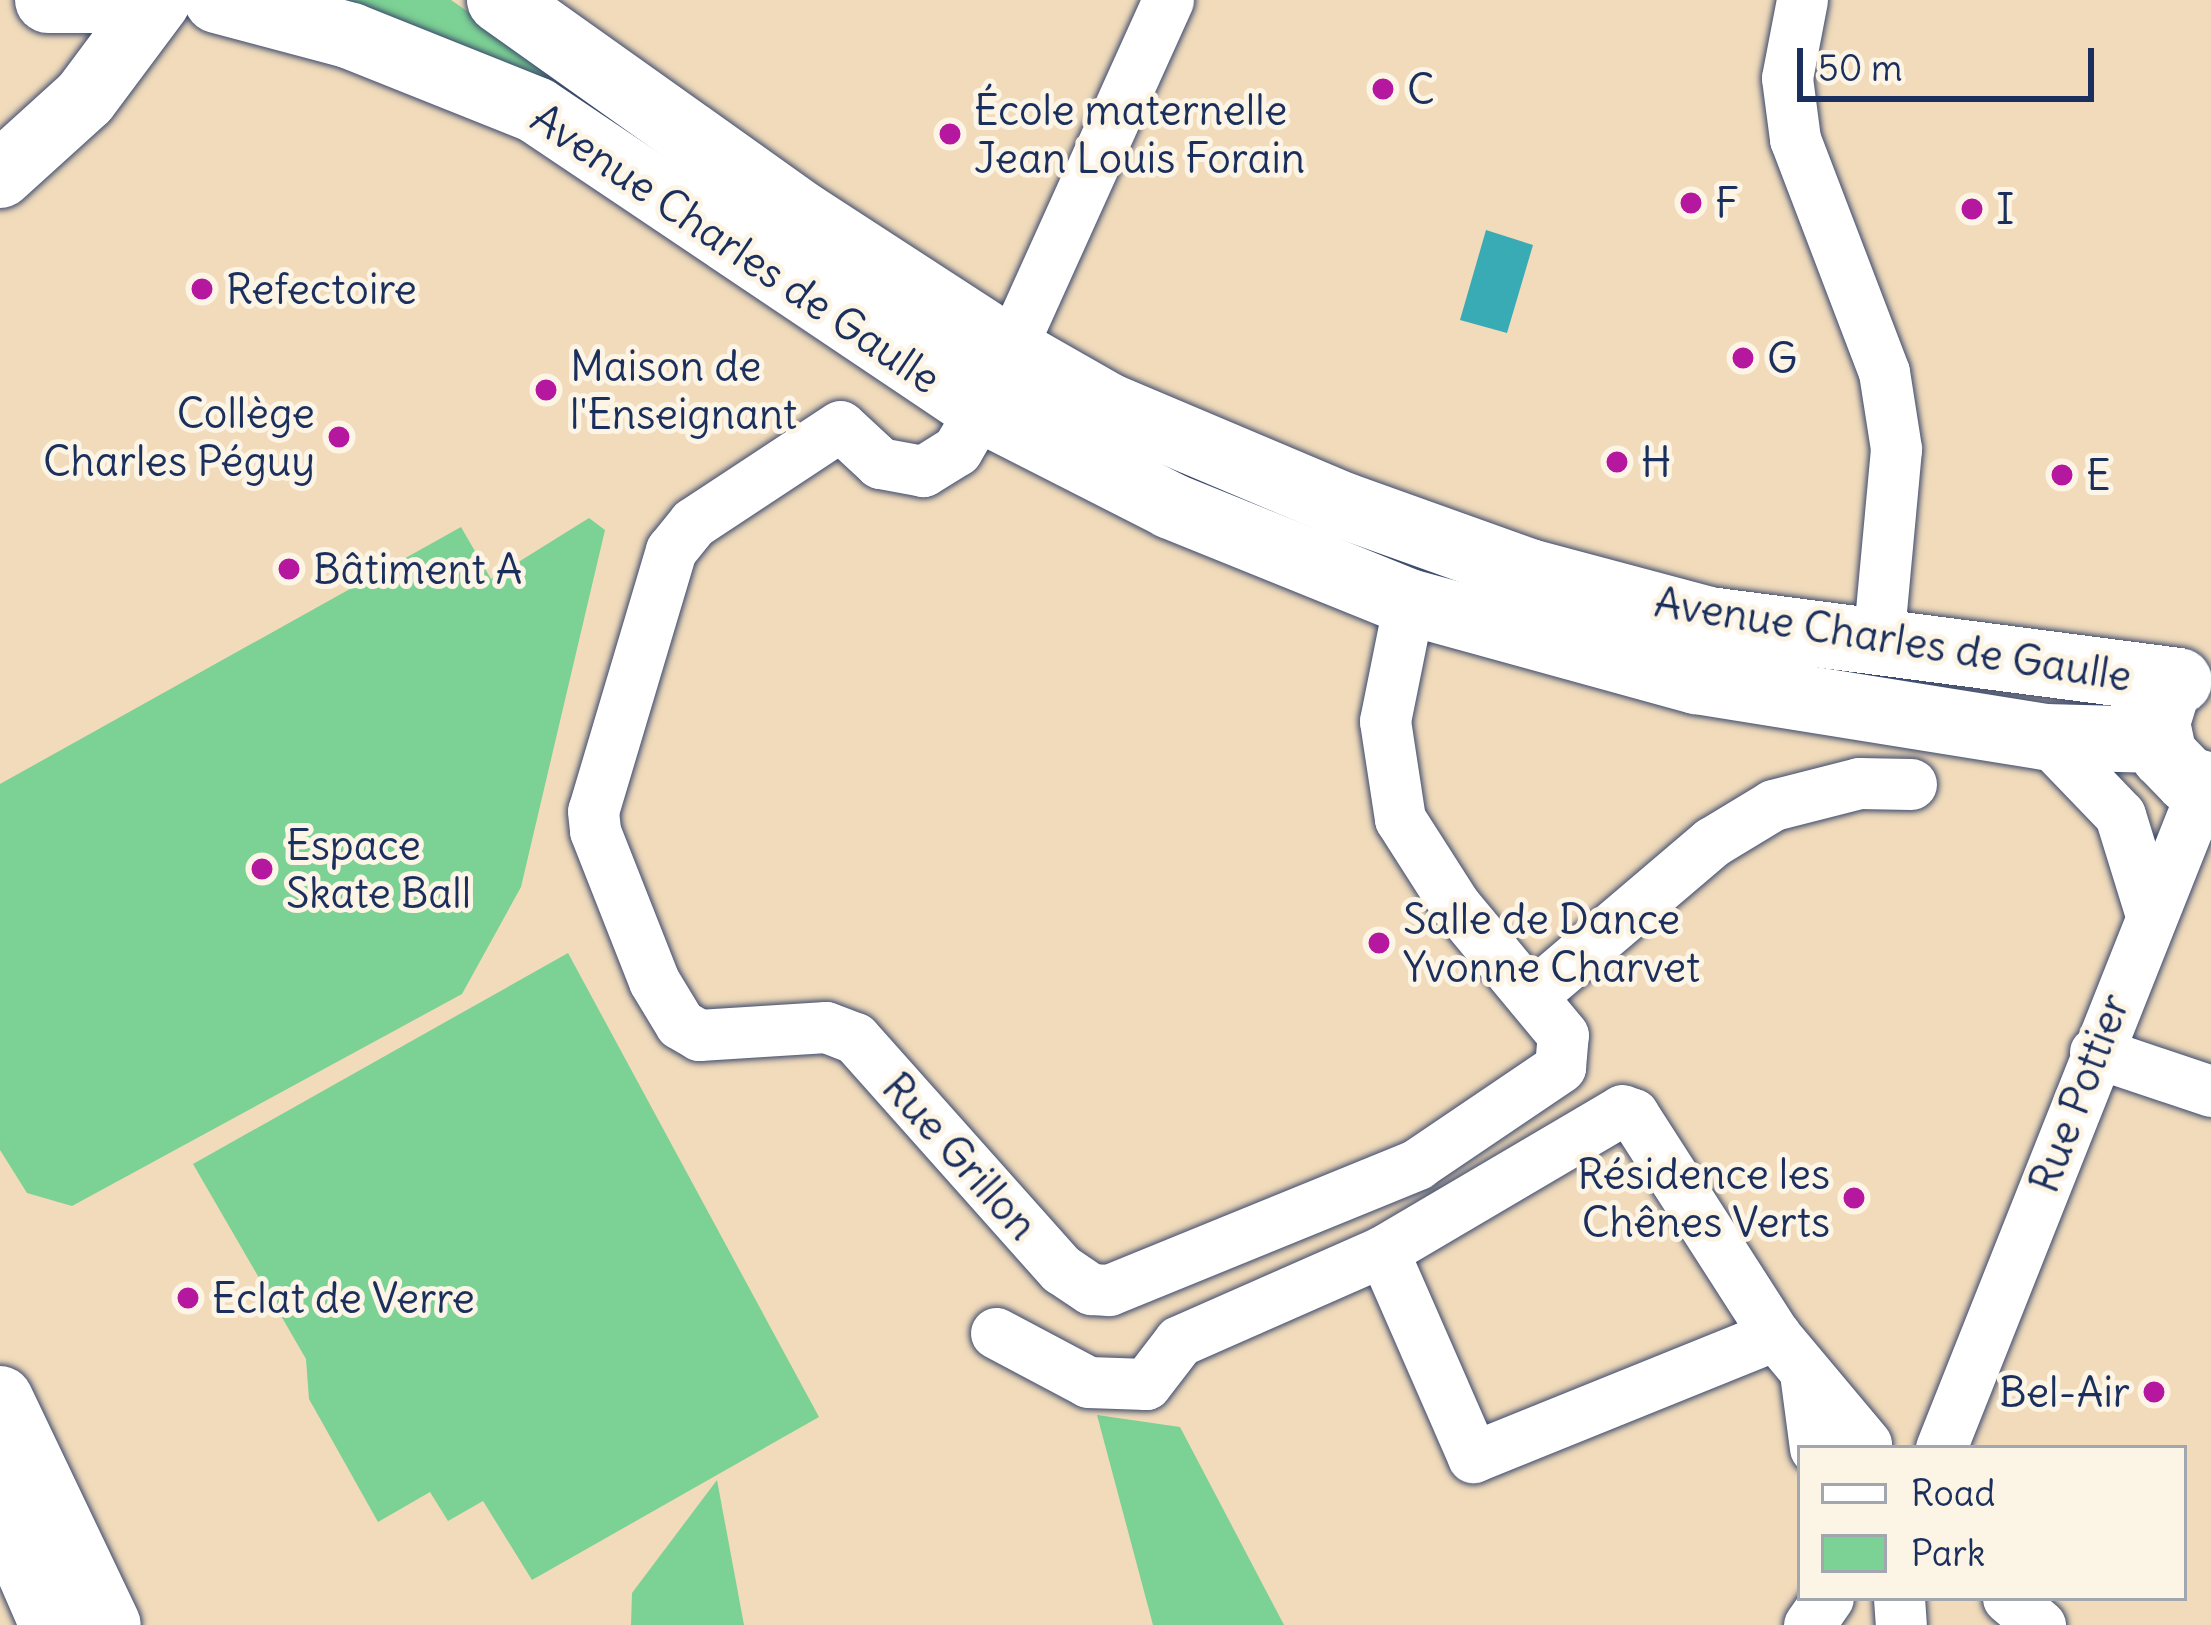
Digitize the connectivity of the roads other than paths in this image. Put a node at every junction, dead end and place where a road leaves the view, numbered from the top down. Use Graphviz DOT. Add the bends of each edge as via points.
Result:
graph roads {
  1 [pos="49,0"];
  2 [pos="134,0"];
  3 [pos="158,0"];
  4 [pos="217,0"];
  5 [pos="500,0"];
  6 [pos="1168,0"];
  7 [pos="1802,0"];
  8 [pos="0,176"];
  9 [pos="1010,350"];
  10 [pos="981,409"];
  11 [pos="1409,602"];
  12 [pos="1878,644"];
  13 [pos="2183,696"];
  14 [pos="2045,737"];
  15 [pos="1911,784"];
  16 [pos="2207,786"];
  17 [pos="2150,912"];
  18 [pos="1531,997"];
  19 [pos="2095,1052"];
  20 [pos="2211,1091"];
  21 [pos="1383,1250"];
  22 [pos="996,1333"];
  23 [pos="1790,1354"];
  24 [pos="0,1399"];
  25 [pos="1958,1401"];
  26 [pos="1815,1445"];
  27 [pos="1867,1445"];
  28 [pos="1870,1445"];
  29 [pos="1942,1445"];
  30 [pos="0,1503"];
  31 [pos="2012,1601"];
  32 [pos="53,1625"];
  33 [pos="108,1625"];
  34 [pos="2040,1625"];
  1 -- 2 [label="main road"];
  3 -- 8 [label="main road" via="85,98"];
  4 -- 10 [label="main road, Avenue Charles de Gaulle" via="351,36 536,110"];
  5 -- 9 [label="main road, Avenue Charles de Gaulle"];
  6 -- 9 [label="street"];
  7 -- 12 [label="street" via="1787,78 1795,139 1884,372 1896,449"];
  9 -- 10 [label="main road, Avenue Charles de Gaulle"];
  9 -- 12 [label="main road, Avenue Charles de Gaulle" via="1108,406 1455,549 1709,620"];
  10 -- 11 [label="main road, Avenue Charles de Gaulle" via="1171,506"];
  10 -- 18 [label="street, Rue Grillon" via="957,450 923,471 880,463 840,426 693,523 671,550 593,811 654,981 680,1024 699,1035 826,1027 855,1038 1061,1269 1091,1289 1109,1290 1417,1164 1538,1088 1567,1050"];
  11 -- 14 [label="main road, Avenue Charles de Gaulle" via="1696,681"];
  11 -- 18 [label="street, Rue Grillon" via="1384,721 1400,819 1425,865"];
  12 -- 13 [label="main road, Avenue Charles de Gaulle"];
  13 -- 14 [label="main road, Avenue Charles de Gaulle"];
  13 -- 16 [label="main road, Avenue Charles de Gaulle" via="2175,770"];
  14 -- 17 [label="street" via="2120,815"];
  15 -- 18 [label="street" via="1859,783 1773,806 1712,842"];
  16 -- 17 [label="street, Rue Pottier"];
  17 -- 19 [label="street, Rue Pottier"];
  19 -- 20 [label="street"];
  19 -- 25 [label="street, Rue Pottier"];
  21 -- 22 [label="street" via="1179,1341 1146,1384 1088,1382"];
  21 -- 23 [label="street" via="1473,1457 1591,1406"];
  21 -- 23 [label="street" via="1613,1112 1633,1114"];
  23 -- 26 [label="street"];
  23 -- 27 [label="street"];
  24 -- 33 [label="main road"];
  25 -- 28 [label="street"];
  25 -- 29 [label="street, Rue Pottier"];
  30 -- 32 [label="main road"];
  31 -- 34 [label="street"];
}
